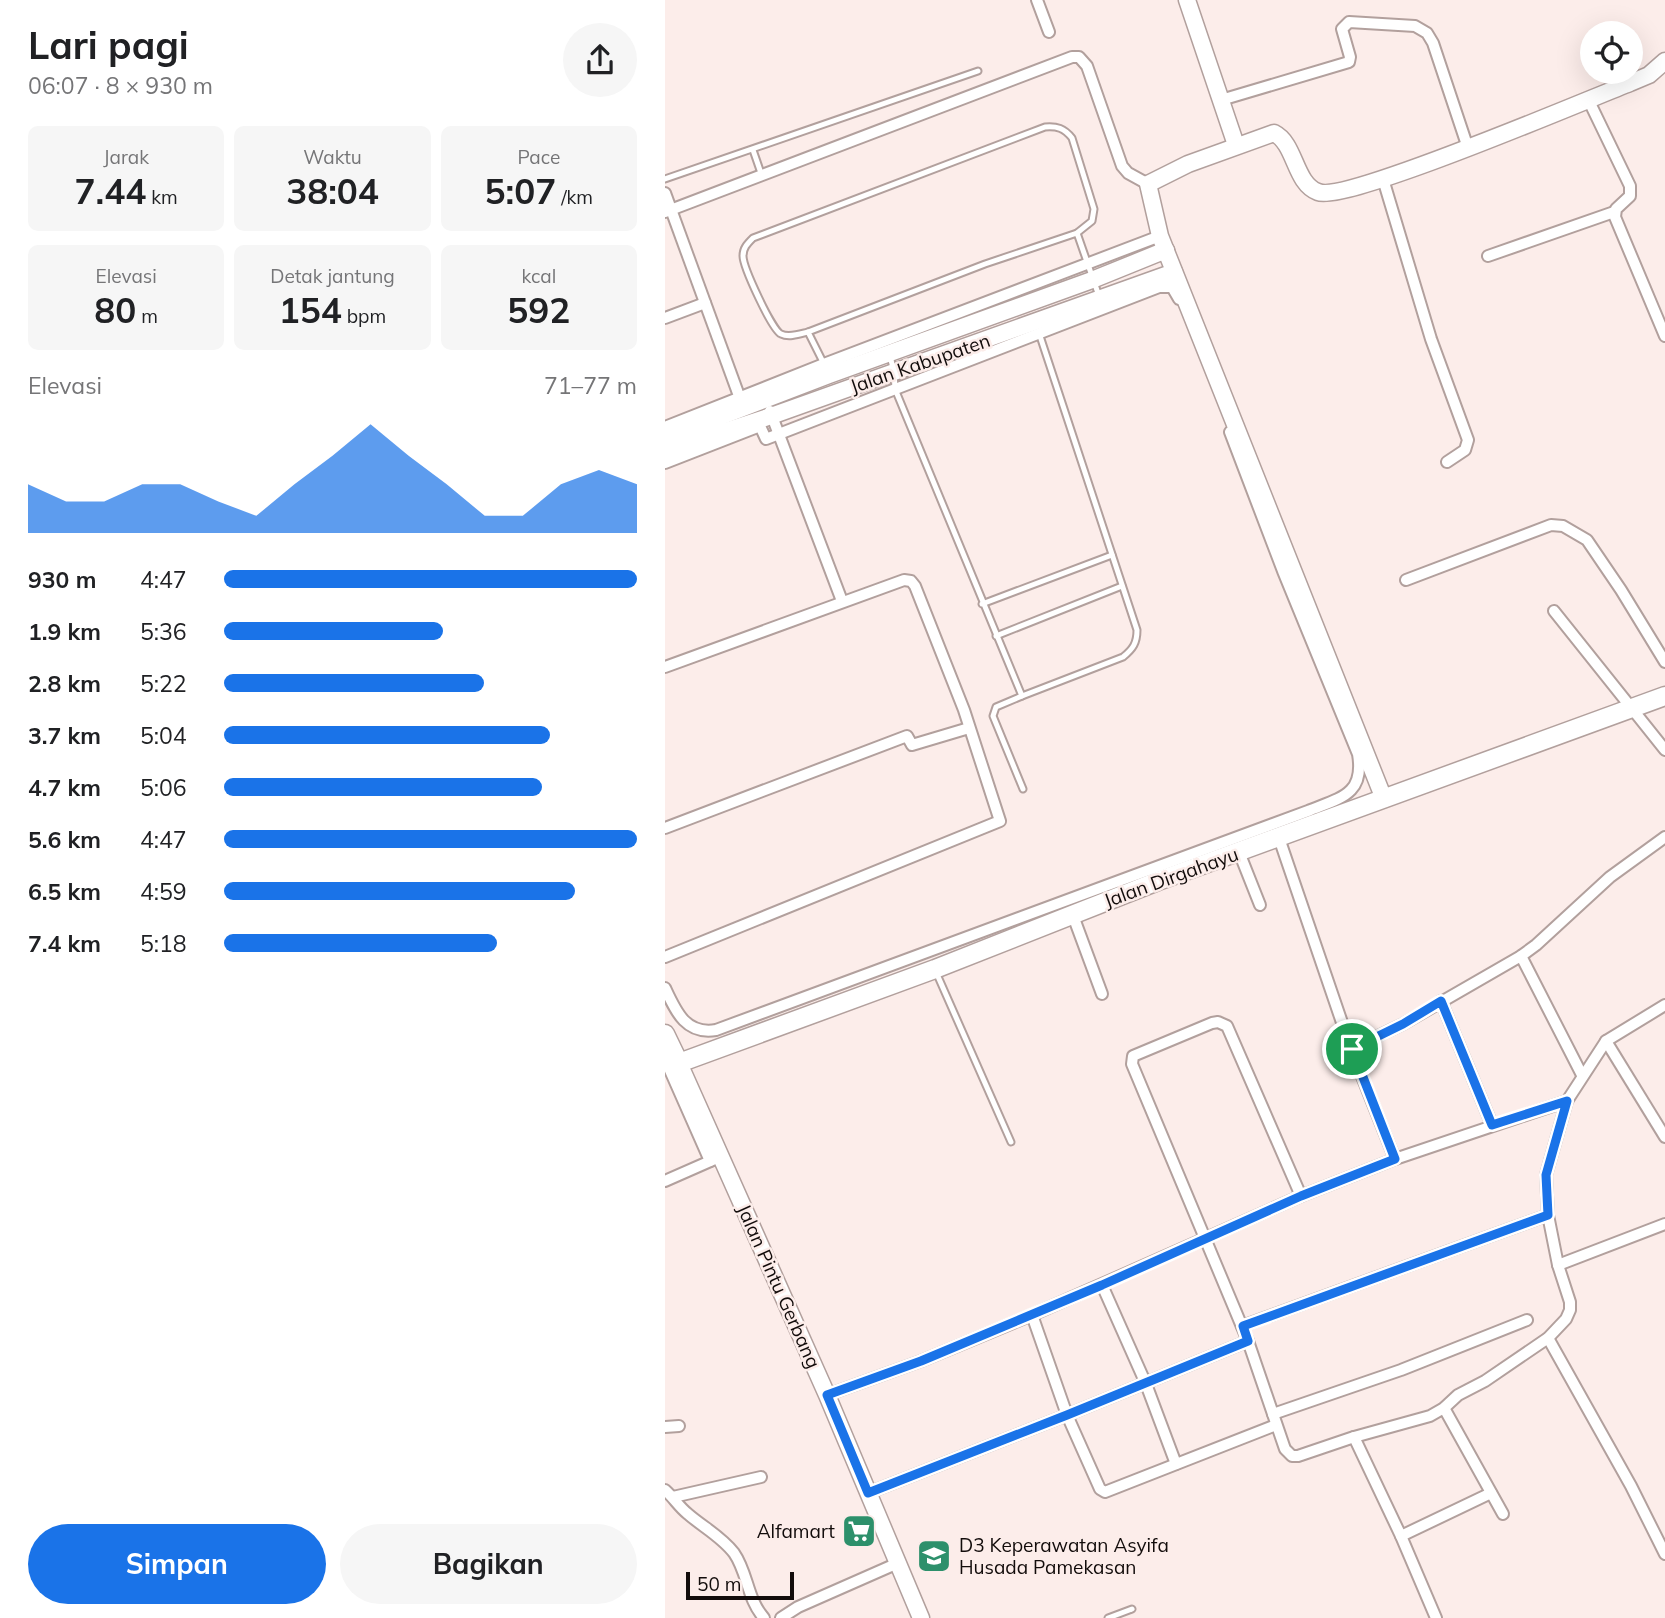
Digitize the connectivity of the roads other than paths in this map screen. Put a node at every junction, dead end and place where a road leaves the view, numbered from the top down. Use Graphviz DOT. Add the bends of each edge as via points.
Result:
graph roads {
  1 [pos="1037,0"];
  2 [pos="1187,0"];
  3 [pos="1049,32"];
  4 [pos="1665,61"];
  5 [pos="978,71"];
  6 [pos="1657,74"];
  7 [pos="1588,99"];
  8 [pos="1221,100"];
  9 [pos="1236,145"];
  10 [pos="1468,148"];
  11 [pos="753,150"];
  12 [pos="762,176"];
  13 [pos="1383,178"];
  14 [pos="665,179"];
  15 [pos="1148,184"];
  16 [pos="665,193"];
  17 [pos="668,211"];
  18 [pos="1614,212"];
  19 [pos="1077,233"];
  20 [pos="1163,243"];
  21 [pos="1488,256"];
  22 [pos="1089,272"];
  23 [pos="1174,272"];
  24 [pos="1100,299"];
  25 [pos="705,303"];
  26 [pos="1029,303"];
  27 [pos="665,318"];
  28 [pos="1037,328"];
  29 [pos="808,332"];
  30 [pos="1665,336"];
  31 [pos="889,354"];
  32 [pos="827,369"];
  33 [pos="895,380"];
  34 [pos="837,392"];
  35 [pos="766,399"];
  36 [pos="744,410"];
  37 [pos="771,416"];
  38 [pos="665,427"];
  39 [pos="778,434"];
  40 [pos="665,438"];
  41 [pos="665,451"];
  42 [pos="1447,462"];
  43 [pos="665,463"];
  44 [pos="1112,555"];
  45 [pos="1406,580"];
  46 [pos="1122,586"];
  47 [pos="842,601"];
  48 [pos="982,604"];
  49 [pos="1554,611"];
  50 [pos="996,636"];
  51 [pos="1665,662"];
  52 [pos="665,667"];
  53 [pos="1022,696"];
  54 [pos="1665,696"];
  55 [pos="1633,708"];
  56 [pos="969,728"];
  57 [pos="1665,750"];
  58 [pos="1023,789"];
  59 [pos="1384,799"];
  60 [pos="665,828"];
  61 [pos="1665,837"];
  62 [pos="1279,838"];
  63 [pos="1239,852"];
  64 [pos="1260,905"];
  65 [pos="1072,913"];
  66 [pos="1521,956"];
  67 [pos="665,957"];
  68 [pos="935,969"];
  69 [pos="665,988"];
  70 [pos="1103,994"];
  71 [pos="1441,1001"];
  72 [pos="1665,1005"];
  73 [pos="665,1034"];
  74 [pos="1606,1041"];
  75 [pos="1352,1049"];
  76 [pos="672,1061"];
  77 [pos="1582,1075"];
  78 [pos="1567,1101"];
  79 [pos="1492,1125"];
  80 [pos="1665,1138"];
  81 [pos="1011,1142"];
  82 [pos="715,1159"];
  83 [pos="1395,1159"];
  84 [pos="665,1181"];
  85 [pos="1301,1196"];
  86 [pos="1548,1215"];
  87 [pos="1665,1224"];
  88 [pos="1206,1239"];
  89 [pos="1558,1265"];
  90 [pos="1102,1285"];
  91 [pos="1031,1315"];
  92 [pos="1527,1321"];
  93 [pos="1243,1326"];
  94 [pos="1548,1338"];
  95 [pos="1248,1341"];
  96 [pos="1146,1384"];
  97 [pos="827,1395"];
  98 [pos="1444,1408"];
  99 [pos="1067,1415"];
  100 [pos="1275,1420"];
  101 [pos="678,1426"];
  102 [pos="665,1427"];
  103 [pos="1355,1437"];
  104 [pos="1176,1464"];
  105 [pos="761,1477"];
  106 [pos="868,1493"];
  107 [pos="1491,1493"];
  108 [pos="669,1494"];
  109 [pos="1503,1514"];
  110 [pos="1401,1536"];
  111 [pos="1665,1554"];
  112 [pos="898,1563"];
  113 [pos="1132,1609"];
  114 [pos="764,1618"];
  115 [pos="781,1618"];
  116 [pos="921,1618"];
  117 [pos="1108,1618"];
  118 [pos="1436,1618"];
  1 -- 3 [label="street"];
  2 -- 8 [label="street"];
  4 -- 6 [label="street"];
  5 -- 11 [label="lane"];
  6 -- 7 [label="street"];
  7 -- 10 [label="street"];
  7 -- 18 [label="street" via="1630,186 1630,196"];
  8 -- 9 [label="street"];
  8 -- 10 [label="street" via="1349,62 1342,29 1349,22 1415,26 1433,43"];
  9 -- 13 [label="street" via="1278,134 1309,187 1317,192 1339,192"];
  9 -- 15 [label="street"];
  10 -- 13 [label="street"];
  11 -- 12 [label="lane"];
  11 -- 14 [label="lane"];
  12 -- 15 [label="street" via="1079,57 1087,66 1119,161 1128,173"];
  12 -- 17 [label="street"];
  13 -- 42 [label="street" via="1431,339 1468,440 1465,450"];
  15 -- 20 [label="street"];
  16 -- 17 [label="street"];
  17 -- 25 [label="street"];
  18 -- 21 [label="street"];
  18 -- 30 [label="street"];
  19 -- 22 [label="lane"];
  19 -- 29 [label="lane"];
  19 -- 29 [label="lane" via="1094,216 1072,138 1056,126 1045,127 753,238 745,246 743,258 772,326 781,334"];
  20 -- 22 [label="street, Jalan Kabupaten"];
  20 -- 23 [label="street"];
  22 -- 24 [label="lane"];
  22 -- 26 [label="street, Jalan Kabupaten"];
  22 -- 32 [label="street"];
  23 -- 24 [label="street, Jalan Kabupaten"];
  23 -- 59 [label="street"];
  24 -- 28 [label="street, Jalan Kabupaten"];
  25 -- 27 [label="street"];
  25 -- 36 [label="street"];
  26 -- 28 [label="lane"];
  26 -- 31 [label="street, Jalan Kabupaten"];
  28 -- 33 [label="street, Jalan Kabupaten"];
  28 -- 44 [label="lane"];
  28 -- 69 [label="street" via="1166,286 1175,290 1358,754 1359,778 1348,793 1308,811 716,1030 698,1030 681,1019"];
  29 -- 32 [label="lane"];
  31 -- 32 [label="street, Jalan Kabupaten"];
  31 -- 33 [label="lane"];
  32 -- 34 [label="lane"];
  32 -- 35 [label="street, Jalan Kabupaten"];
  32 -- 36 [label="street"];
  33 -- 34 [label="street, Jalan Kabupaten"];
  33 -- 39 [label="street"];
  33 -- 48 [label="lane"];
  34 -- 37 [label="street, Jalan Kabupaten"];
  35 -- 36 [label="street, Jalan Kabupaten"];
  35 -- 37 [label="street"];
  36 -- 37 [label="street, Jalan Kabupaten"];
  36 -- 38 [label="street"];
  36 -- 40 [label="street, Jalan Kabupaten"];
  36 -- 41 [label="street, Jalan Kabupaten"];
  37 -- 39 [label="street"];
  39 -- 43 [label="street" via="766,439 760,426"];
  39 -- 47 [label="street"];
  44 -- 46 [label="lane"];
  44 -- 48 [label="lane"];
  45 -- 51 [label="street" via="1551,525 1563,526 1587,540 1602,559"];
  46 -- 50 [label="lane"];
  46 -- 53 [label="lane" via="1137,630 1132,649 1123,657"];
  47 -- 52 [label="street"];
  47 -- 56 [label="street" via="911,581"];
  48 -- 50 [label="lane"];
  49 -- 55 [label="street"];
  50 -- 53 [label="lane"];
  53 -- 58 [label="lane" via="996,707 993,716"];
  54 -- 55 [label="main road, Jalan Dirgahayu"];
  55 -- 57 [label="street"];
  55 -- 59 [label="main road, Jalan Dirgahayu"];
  56 -- 60 [label="street" via="911,745 907,736"];
  56 -- 67 [label="street" via="1000,821"];
  59 -- 62 [label="main road, Jalan Dirgahayu"];
  61 -- 66 [label="street" via="1610,877"];
  62 -- 63 [label="main road, Jalan Dirgahayu"];
  62 -- 75 [label="street"];
  63 -- 64 [label="street"];
  63 -- 65 [label="main road, Jalan Dirgahayu"];
  65 -- 68 [label="main road, Jalan Dirgahayu"];
  65 -- 70 [label="street"];
  66 -- 71 [label="street"];
  66 -- 77 [label="street"];
  68 -- 76 [label="main road, Jalan Dirgahayu"];
  68 -- 81 [label="lane"];
  71 -- 75 [label="street"];
  71 -- 79 [label="street"];
  72 -- 74 [label="street"];
  73 -- 76 [label="main road, Jalan Pintu Gerbang"];
  74 -- 77 [label="street"];
  74 -- 80 [label="street"];
  75 -- 83 [label="street"];
  76 -- 82 [label="street, Jalan Pintu Gerbang"];
  77 -- 78 [label="street"];
  78 -- 79 [label="street"];
  78 -- 86 [label="street" via="1546,1175"];
  79 -- 83 [label="street"];
  82 -- 84 [label="street"];
  82 -- 97 [label="street, Jalan Pintu Gerbang"];
  83 -- 85 [label="street"];
  85 -- 88 [label="street"];
  85 -- 88 [label="street" via="1227,1026 1212,1023 1135,1053 1132,1064"];
  86 -- 89 [label="street"];
  86 -- 93 [label="street"];
  87 -- 89 [label="street"];
  88 -- 90 [label="street"];
  88 -- 93 [label="street"];
  89 -- 94 [label="street" via="1570,1310"];
  90 -- 91 [label="street"];
  90 -- 96 [label="street"];
  91 -- 97 [label="street"];
  91 -- 99 [label="street"];
  92 -- 100 [label="street"];
  93 -- 95 [label="street"];
  94 -- 98 [label="street"];
  94 -- 111 [label="street"];
  95 -- 96 [label="street"];
  95 -- 100 [label="street"];
  96 -- 99 [label="street"];
  96 -- 104 [label="street"];
  97 -- 106 [label="street, Jalan Pintu Gerbang"];
  98 -- 103 [label="street"];
  98 -- 107 [label="street"];
  99 -- 104 [label="street" via="1105,1492"];
  99 -- 106 [label="street"];
  100 -- 103 [label="street" via="1291,1456"];
  100 -- 104 [label="street"];
  101 -- 102 [label="street"];
  103 -- 110 [label="street"];
  105 -- 108 [label="street"];
  106 -- 112 [label="street, Jalan Pintu Gerbang"];
  107 -- 109 [label="street"];
  107 -- 110 [label="street"];
  108 -- 114 [label="street" via="735,1554 751,1598"];
  110 -- 118 [label="street"];
  112 -- 115 [label="street"];
  112 -- 116 [label="street, Jalan Pintu Gerbang"];
  113 -- 117 [label="lane"];
}
